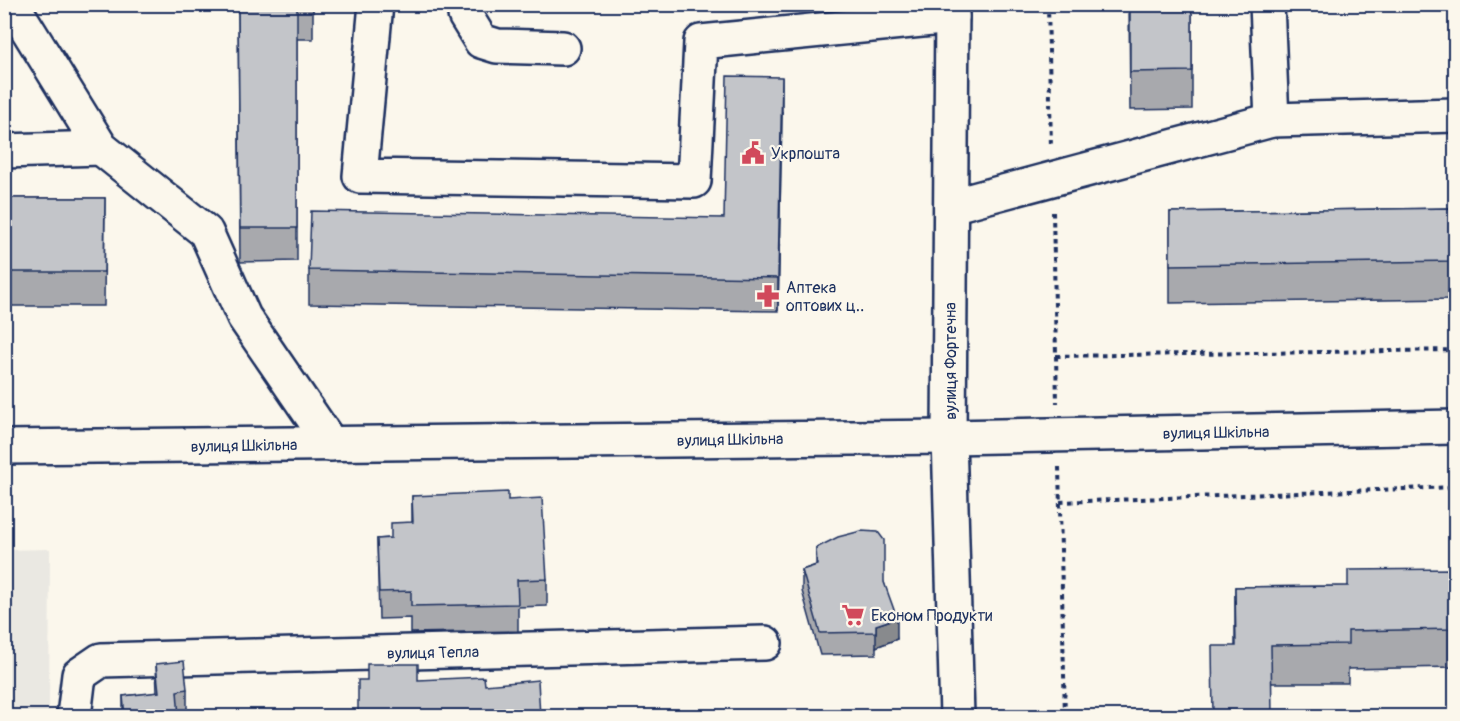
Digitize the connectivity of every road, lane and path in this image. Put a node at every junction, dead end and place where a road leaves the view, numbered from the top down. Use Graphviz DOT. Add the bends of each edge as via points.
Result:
graph roads {
  1 [pos="12,4"];
  2 [pos="376,4"];
  3 [pos="466,4"];
  4 [pos="1048,4"];
  5 [pos="1267,4"];
  6 [pos="952,11"];
  7 [pos="563,48"];
  8 [pos="1455,115"];
  9 [pos="1272,120"];
  10 [pos="101,148"];
  11 [pos="4,151"];
  12 [pos="1052,179"];
  13 [pos="951,206"];
  14 [pos="1455,350"];
  15 [pos="1056,356"];
  16 [pos="1455,427"];
  17 [pos="1058,435"];
  18 [pos="950,437"];
  19 [pos="331,444"];
  20 [pos="4,447"];
  21 [pos="1455,487"];
  22 [pos="1060,502"];
  23 [pos="765,644"];
  24 [pos="74,717"];
  25 [pos="957,717"];
  26 [pos="1065,717"];
  1 -- 10 [label="street"];
  2 -- 6 [label="street" via="360,176 694,181 701,42"];
  3 -- 7 [label="street" via="465,15 481,41 497,46"];
  4 -- 12 [label="path"];
  5 -- 9 [label="street"];
  6 -- 13 [label="street, вулиця Фортечна"];
  8 -- 9 [label="street"];
  9 -- 12 [label="street"];
  10 -- 11 [label="street"];
  10 -- 19 [label="street" via="206,232 244,317"];
  12 -- 13 [label="street"];
  12 -- 15 [label="path"];
  13 -- 18 [label="street, вулиця Фортечна"];
  14 -- 15 [label="path"];
  15 -- 17 [label="path"];
  16 -- 17 [label="street, вулиця Шкільна"];
  17 -- 18 [label="street, вулиця Шкільна"];
  17 -- 22 [label="path"];
  18 -- 19 [label="street, вулиця Шкільна"];
  18 -- 25 [label="street, вулиця Фортечна"];
  19 -- 20 [label="street, вулиця Шкільна"];
  21 -- 22 [label="path"];
  22 -- 26 [label="path"];
  23 -- 24 [label="street, вулиця Тепла" via="101,660 79,675"];
}
